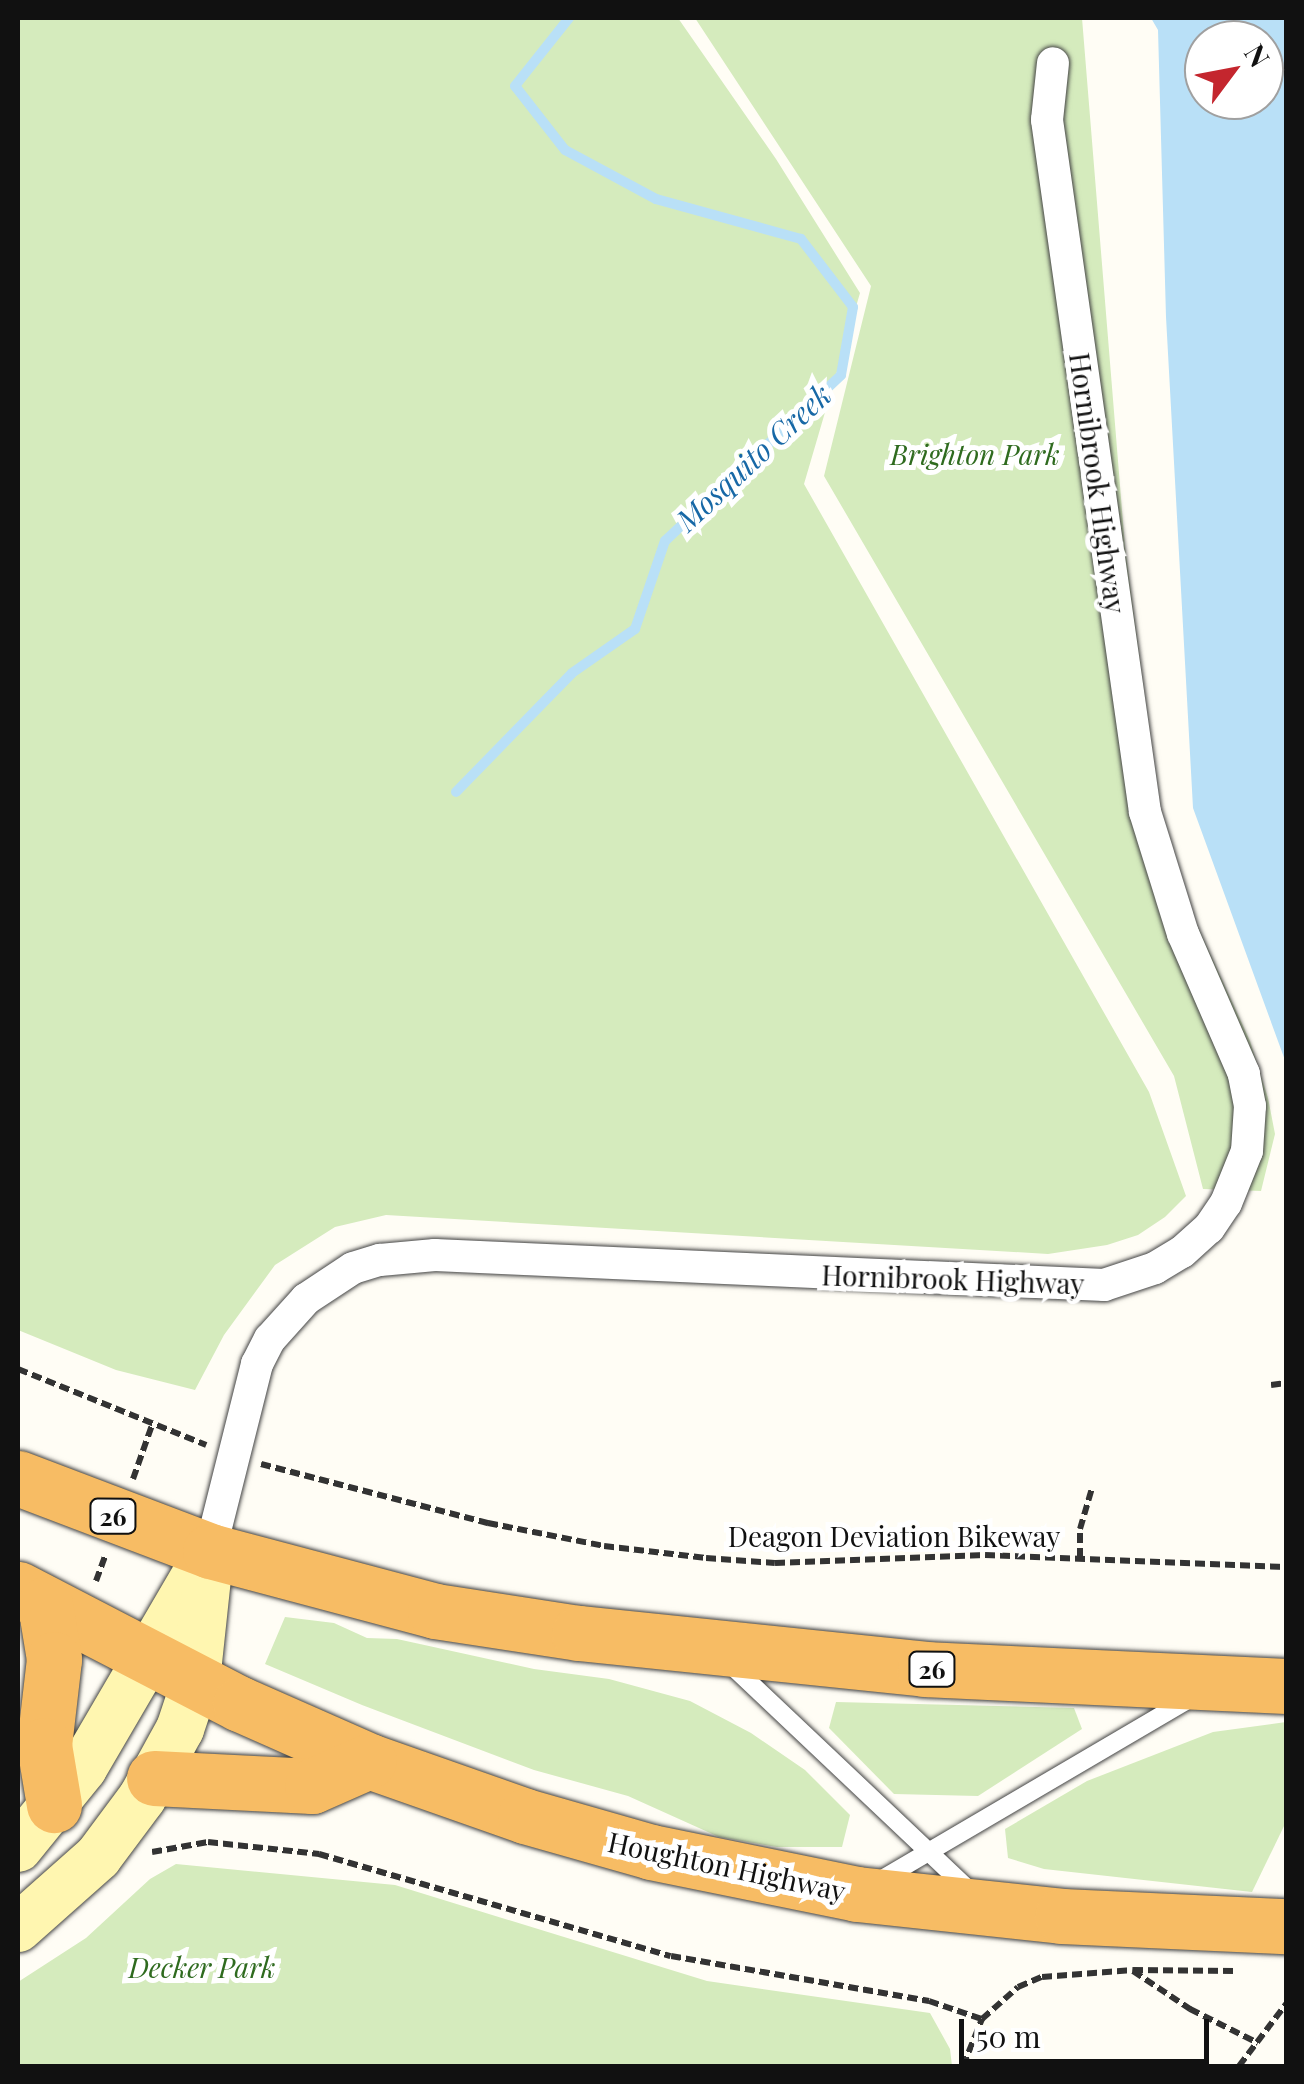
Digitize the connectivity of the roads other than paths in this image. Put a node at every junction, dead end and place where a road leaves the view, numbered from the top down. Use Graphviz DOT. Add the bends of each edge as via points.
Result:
graph roads {
  1 [pos="1053,63"];
  2 [pos="18,1478"];
  3 [pos="210,1551"];
  4 [pos="31,1596"];
  5 [pos="710,1646"];
  6 [pos="145,1656"];
  7 [pos="196,1682"];
  8 [pos="1217,1683"];
  9 [pos="1286,1686"];
  10 [pos="369,1761"];
  11 [pos="154,1778"];
  12 [pos="54,1804"];
  13 [pos="18,1848"];
  14 [pos="929,1851"];
  15 [pos="857,1894"];
  16 [pos="988,1908"];
  17 [pos="18,1928"];
  18 [pos="1267,1941"];
  1 -- 3 [label="street, Hornibrook Highway" via="1048,120 1145,812 1183,934 1244,1074 1250,1106 1247,1151 1226,1203 1182,1252 1104,1285 435,1255 353,1268 306,1298 257,1364"];
  2 -- 3 [label="highway, 26"];
  3 -- 5 [label="highway, 26" via="436,1611"];
  3 -- 6 [label="main road, Hornibrook Highway"];
  3 -- 7 [label="main road, Hornibrook Highway"];
  4 -- 6 [label="highway, Houghton Highway"];
  4 -- 12 [label="highway" via="54,1659 44,1746"];
  5 -- 8 [label="highway, 26" via="925,1669"];
  5 -- 14 [label="lane"];
  6 -- 7 [label="highway, Houghton Highway"];
  6 -- 12 [label="main road, Hornibrook Highway" via="115,1719"];
  7 -- 10 [label="highway, Houghton Highway"];
  7 -- 11 [label="main road, Hornibrook Highway"];
  8 -- 9 [label="highway, 26"];
  8 -- 14 [label="lane"];
  10 -- 11 [label="highway" via="312,1786"];
  10 -- 15 [label="highway, Houghton Highway" via="606,1840"];
  11 -- 17 [label="main road, Hornibrook Highway" via="98,1856"];
  12 -- 13 [label="main road, Hornibrook Highway"];
  14 -- 15 [label="lane"];
  14 -- 16 [label="lane"];
  15 -- 16 [label="highway, Houghton Highway"];
  16 -- 18 [label="highway, Houghton Highway"];
}
